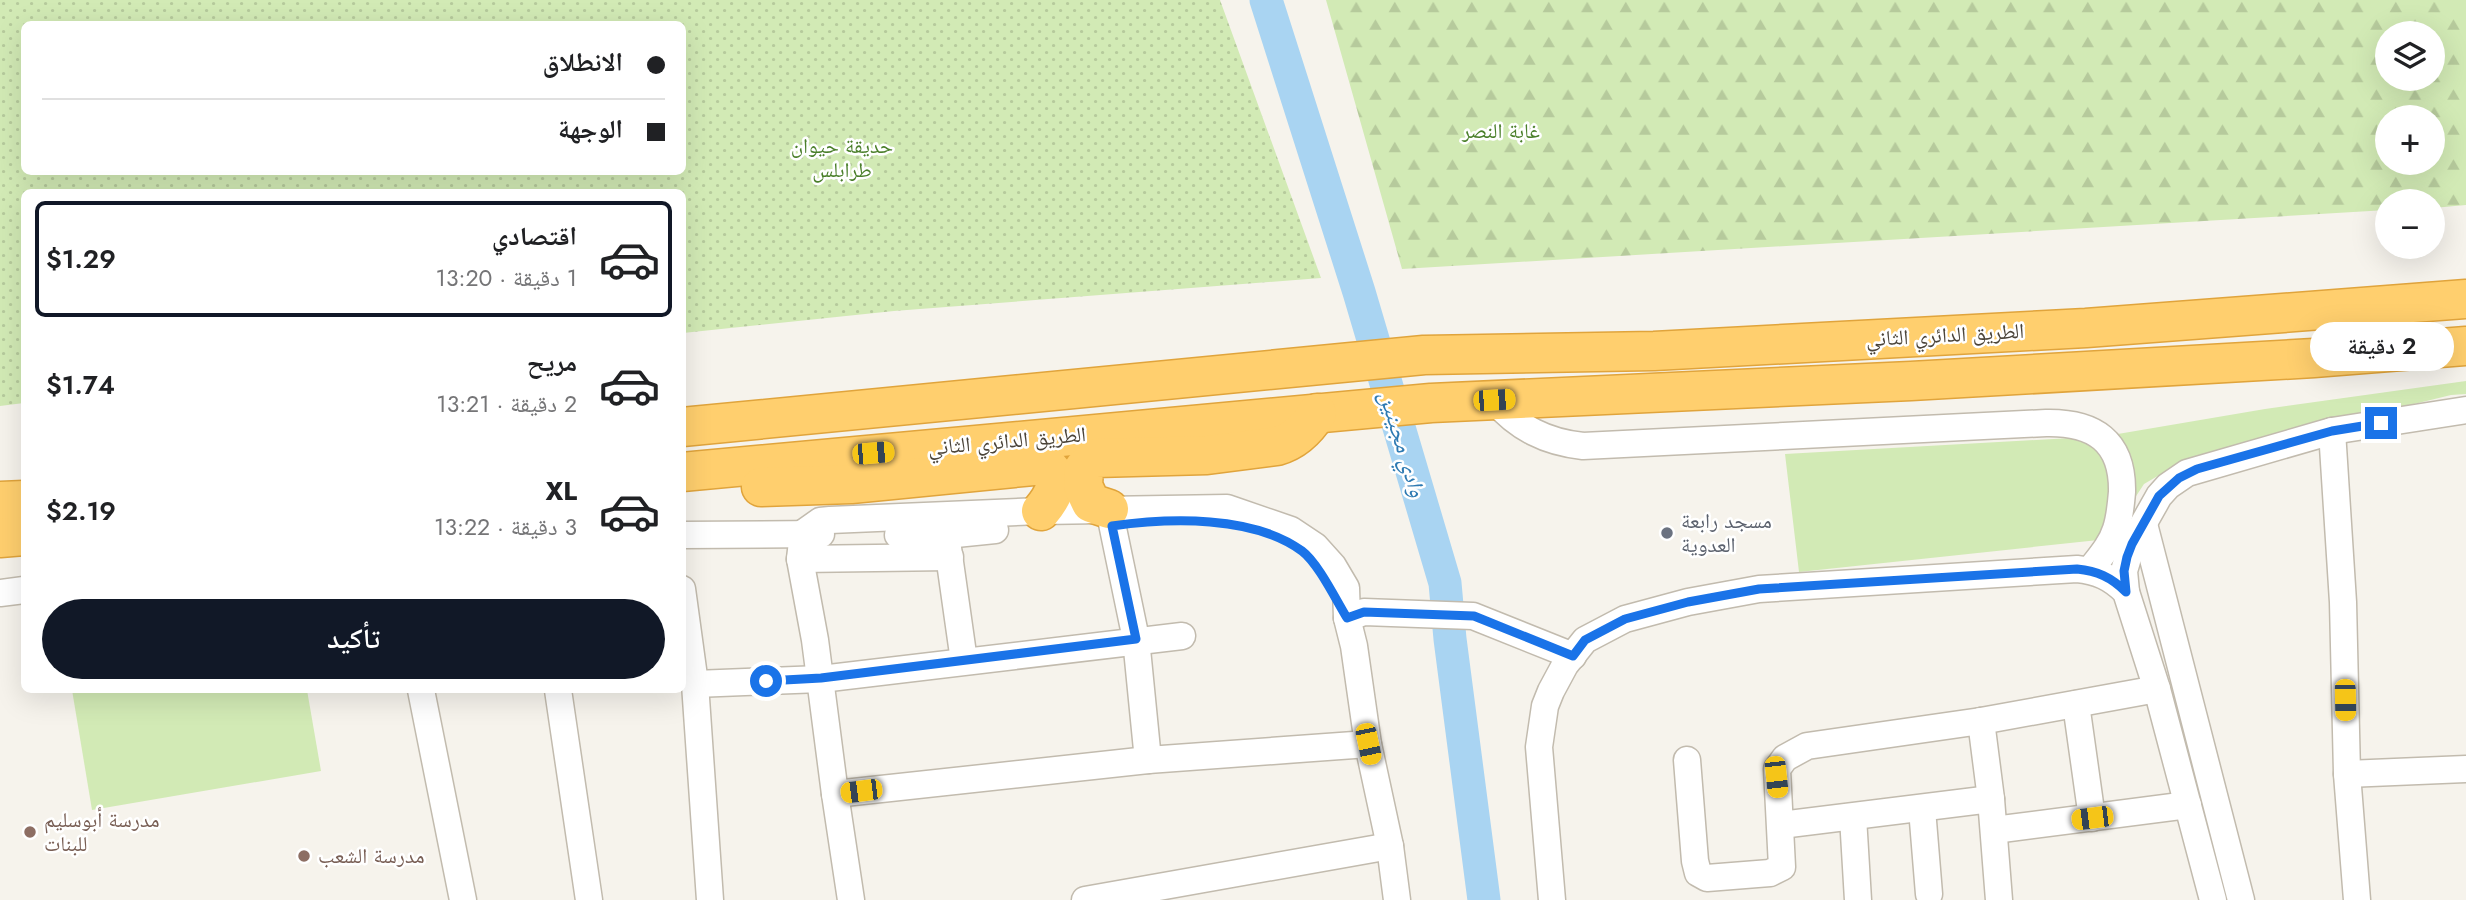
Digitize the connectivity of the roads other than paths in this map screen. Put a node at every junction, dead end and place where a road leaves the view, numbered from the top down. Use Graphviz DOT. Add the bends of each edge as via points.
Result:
graph roads {
  1 [pos="2466,299"];
  2 [pos="2466,346"];
  3 [pos="1494,400"];
  4 [pos="2466,410"];
  5 [pos="1324,413"];
  6 [pos="686,426"];
  7 [pos="2332,431"];
  8 [pos="686,472"];
  9 [pos="686,481"];
  10 [pos="21,500"];
  11 [pos="0,501"];
  12 [pos="1041,511"];
  13 [pos="1110,518"];
  14 [pos="2144,524"];
  15 [pos="803,533"];
  16 [pos="686,535"];
  17 [pos="21,536"];
  18 [pos="0,538"];
  19 [pos="948,546"];
  20 [pos="800,559"];
  21 [pos="2090,570"];
  22 [pos="21,590"];
  23 [pos="2126,592"];
  24 [pos="0,593"];
  25 [pos="1347,618"];
  26 [pos="1182,636"];
  27 [pos="1136,639"];
  28 [pos="686,644"];
  29 [pos="1573,656"];
  30 [pos="964,661"];
  31 [pos="821,678"];
  32 [pos="695,684"];
  33 [pos="2157,689"];
  34 [pos="422,693"];
  35 [pos="558,693"];
  36 [pos="2076,704"];
  37 [pos="1981,721"];
  38 [pos="1368,744"];
  39 [pos="1148,760"];
  40 [pos="1687,760"];
  41 [pos="2466,769"];
  42 [pos="2347,775"];
  43 [pos="835,794"];
  44 [pos="1991,799"];
  45 [pos="2188,804"];
  46 [pos="1922,809"];
  47 [pos="1853,817"];
  48 [pos="2092,818"];
  49 [pos="1781,825"];
  50 [pos="1994,830"];
  51 [pos="1390,846"];
  52 [pos="1929,894"];
  53 [pos="463,900"];
  54 [pos="589,900"];
  55 [pos="710,900"];
  56 [pos="851,900"];
  57 [pos="1085,900"];
  58 [pos="1397,900"];
  59 [pos="1552,900"];
  60 [pos="1858,900"];
  61 [pos="1999,900"];
  62 [pos="2213,900"];
  63 [pos="2241,900"];
  64 [pos="2357,900"];
  1 -- 6 [label="highway, الطريق الدائري الثاني" via="2087,328 1654,351 1424,355"];
  2 -- 3 [label="highway, الطريق الدائري الثاني" via="1911,381"];
  3 -- 5 [label="highway, الطريق الدائري الثاني"];
  3 -- 21 [label="street" via="1528,430 1583,446 2045,415 2097,433 2112,448 2121,468 2116,528"];
  4 -- 7 [label="street"];
  5 -- 8 [label="highway, الطريق الدائري الثاني"];
  5 -- 13 [label="highway" via="1288,443 1277,446 1207,455 1096,458 1084,468 1083,486 1091,503"];
  7 -- 14 [label="street" via="2188,473 2159,496"];
  7 -- 42 [label="street" via="2343,602"];
  9 -- 12 [label="highway" via="779,488 1044,465 1051,468 1056,485"];
  10 -- 11 [label="highway"];
  12 -- 13 [label="street"];
  12 -- 15 [label="street" via="830,520"];
  13 -- 19 [label="street"];
  13 -- 25 [label="street" via="1227,509 1291,530 1333,566 1346,588"];
  13 -- 27 [label="street"];
  14 -- 23 [label="street" via="2127,557"];
  14 -- 63 [label="street"];
  15 -- 16 [label="street"];
  15 -- 19 [label="street"];
  15 -- 20 [label="street"];
  17 -- 18 [label="highway"];
  19 -- 20 [label="street"];
  19 -- 30 [label="street"];
  20 -- 31 [label="street"];
  21 -- 23 [label="street"];
  21 -- 29 [label="street" via="1759,589 1625,619 1585,640"];
  22 -- 24 [label="street"];
  23 -- 33 [label="street"];
  25 -- 29 [label="street" via="1364,612 1474,616"];
  25 -- 38 [label="street"];
  26 -- 27 [label="street"];
  27 -- 30 [label="street"];
  27 -- 39 [label="street"];
  28 -- 32 [label="street"];
  29 -- 59 [label="street" via="1545,706 1539,747"];
  30 -- 31 [label="street"];
  31 -- 32 [label="street"];
  31 -- 43 [label="street"];
  32 -- 55 [label="street"];
  33 -- 36 [label="street"];
  33 -- 45 [label="street"];
  34 -- 53 [label="street"];
  35 -- 54 [label="street"];
  36 -- 37 [label="street"];
  36 -- 48 [label="street"];
  37 -- 44 [label="street"];
  37 -- 49 [label="street" via="1807,746 1785,758 1777,769"];
  38 -- 39 [label="street"];
  38 -- 51 [label="street"];
  39 -- 43 [label="street"];
  40 -- 49 [label="street" via="1695,861 1702,876 1777,871 1782,867"];
  41 -- 42 [label="street"];
  42 -- 64 [label="street"];
  43 -- 56 [label="street"];
  44 -- 46 [label="street"];
  44 -- 50 [label="street"];
  45 -- 48 [label="street"];
  45 -- 62 [label="street"];
  46 -- 47 [label="street"];
  46 -- 52 [label="street"];
  47 -- 49 [label="street"];
  47 -- 60 [label="street"];
  48 -- 50 [label="street"];
  50 -- 61 [label="street"];
  51 -- 57 [label="street"];
  51 -- 58 [label="street"];
}
